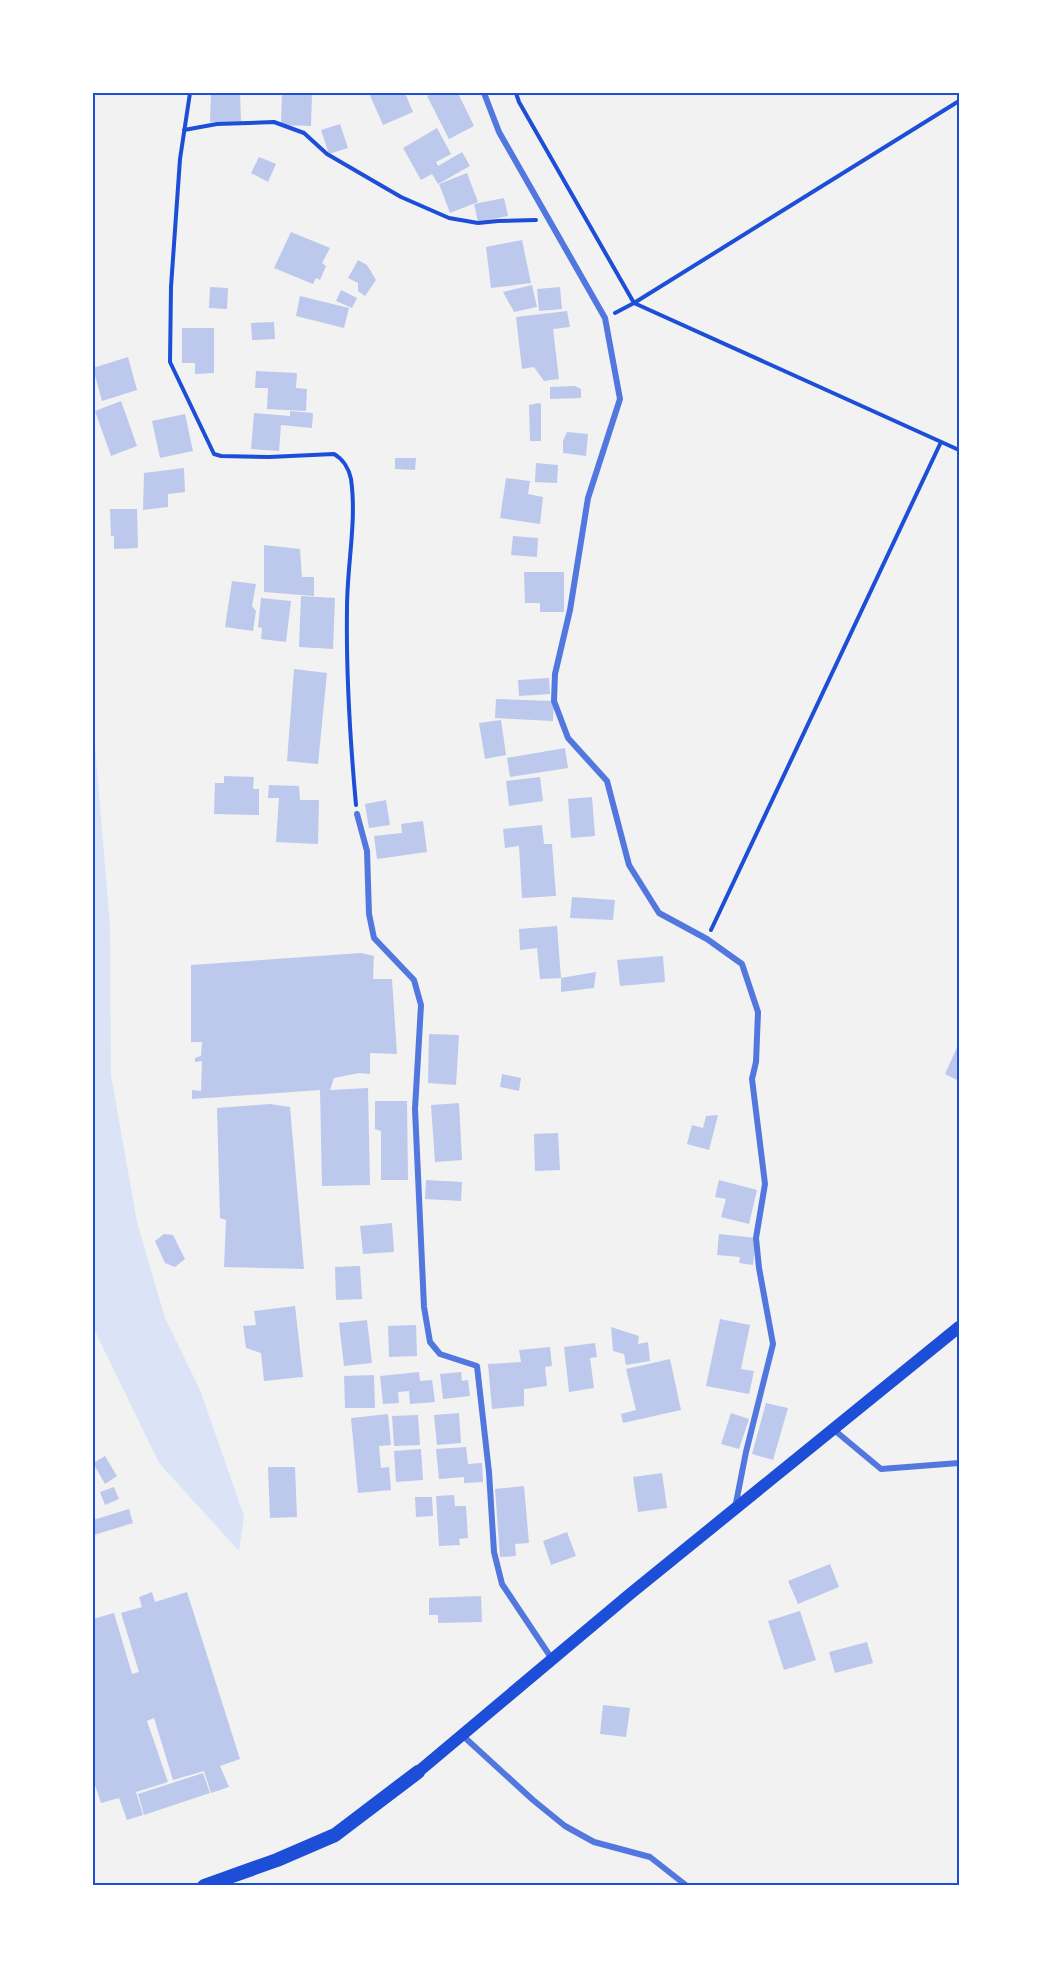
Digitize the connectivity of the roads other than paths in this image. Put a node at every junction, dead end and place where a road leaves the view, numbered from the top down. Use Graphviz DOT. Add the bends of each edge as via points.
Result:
graph roads {
  1 [pos="484,93"];
  2 [pos="357,814"];
  3 [pos="959,1327"];
  4 [pos="833,1430"];
  5 [pos="959,1463"];
  6 [pos="735,1508"];
  7 [pos="553,1660"];
  8 [pos="462,1735"];
  9 [pos="418,1772"];
  10 [pos="204,1886"];
  11 [pos="687,1886"];
  1 -- 6 [label="street" via="498,132 605,318 620,399 588,498 555,674 554,701 568,738 607,782 629,865 659,913 742,964 758,1012 752,1079 765,1184 756,1238 773,1344"];
  2 -- 7 [label="street" via="367,851 369,914 374,938 414,980 421,1005 415,1109 424,1307 430,1342 440,1354 477,1366 494,1552 502,1584"];
  3 -- 4 [label="main road"];
  4 -- 5 [label="street" via="881,1469"];
  4 -- 6 [label="main road"];
  6 -- 7 [label="main road"];
  7 -- 8 [label="main road"];
  8 -- 9 [label="main road"];
  8 -- 11 [label="street" via="565,1826 594,1842 650,1857"];
  9 -- 10 [label="main road" via="335,1835"];
}
